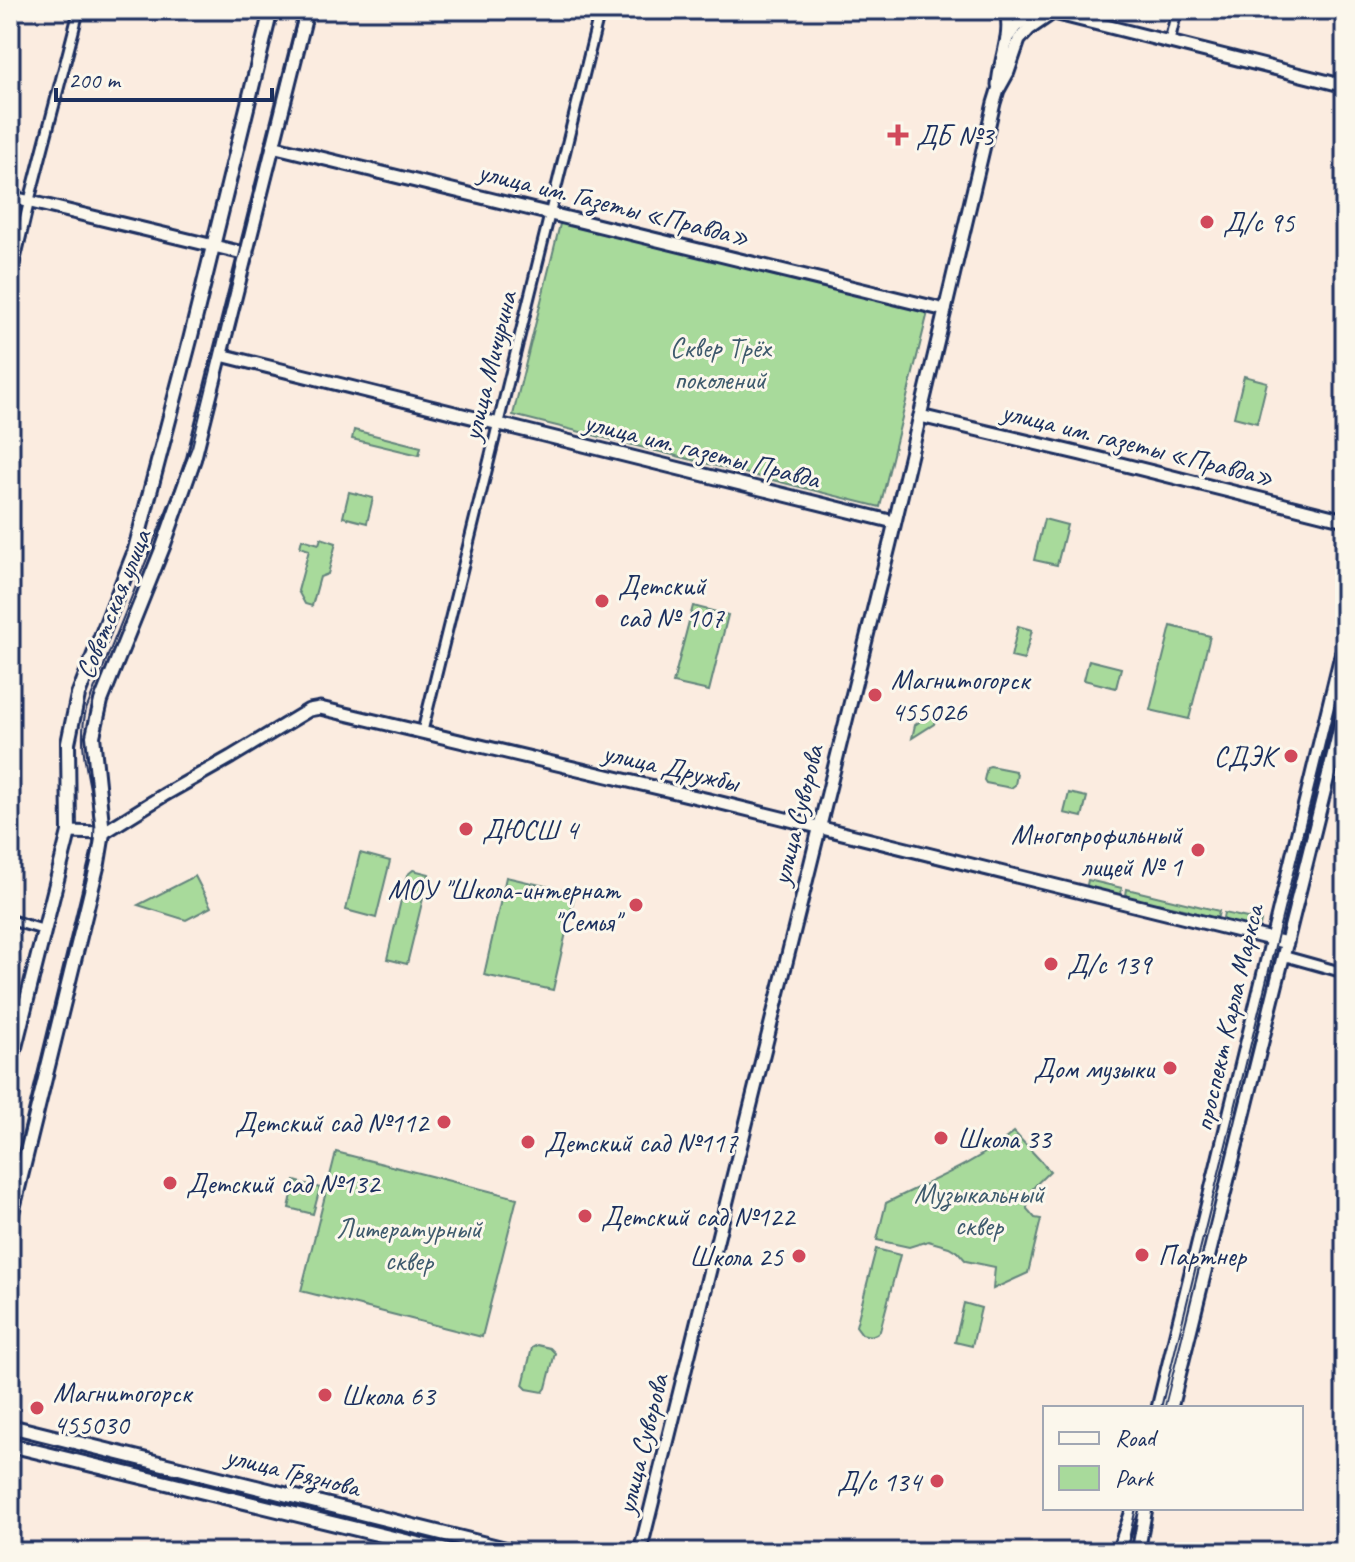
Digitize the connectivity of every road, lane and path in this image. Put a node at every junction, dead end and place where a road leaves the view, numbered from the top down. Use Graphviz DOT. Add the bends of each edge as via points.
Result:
graph roads {
  1 [pos="79,10"];
  2 [pos="271,10"];
  3 [pos="307,10"];
  4 [pos="600,10"];
  5 [pos="1005,10"];
  6 [pos="1086,10"];
  7 [pos="1177,10"];
  8 [pos="1047,11"];
  9 [pos="1097,24"];
  10 [pos="1007,38"];
  11 [pos="1169,43"];
  12 [pos="1345,86"];
  13 [pos="998,90"];
  14 [pos="272,146"];
  15 [pos="10,197"];
  16 [pos="29,202"];
  17 [pos="549,213"];
  18 [pos="212,245"];
  19 [pos="247,254"];
  20 [pos="10,283"];
  21 [pos="945,310"];
  22 [pos="221,355"];
  23 [pos="920,416"];
  24 [pos="498,425"];
  25 [pos="1345,520"];
  26 [pos="894,522"];
  27 [pos="1345,639"];
  28 [pos="1345,708"];
  29 [pos="422,733"];
  30 [pos="1321,738"];
  31 [pos="1341,743"];
  32 [pos="819,827"];
  33 [pos="69,832"];
  34 [pos="103,833"];
  35 [pos="10,920"];
  36 [pos="44,930"];
  37 [pos="1271,939"];
  38 [pos="1287,943"];
  39 [pos="1268,952"];
  40 [pos="1284,956"];
  41 [pos="1345,973"];
  42 [pos="10,1067"];
  43 [pos="10,1221"];
  44 [pos="1158,1406"];
  45 [pos="1172,1406"];
  46 [pos="10,1426"];
  47 [pos="10,1445"];
  48 [pos="1132,1510"];
  49 [pos="1146,1510"];
  50 [pos="451,1552"];
  51 [pos="518,1552"];
  52 [pos="640,1552"];
  53 [pos="1118,1552"];
  54 [pos="1138,1552"];
  1 -- 16 [label="street"];
  2 -- 18 [label="main road, Советская улица"];
  3 -- 14 [label="main road, Советская улица"];
  4 -- 17 [label="street, улица Мичурина"];
  5 -- 10 [label="main road, улица Суворова"];
  6 -- 9 [label="main road"];
  7 -- 11 [label="street"];
  8 -- 9 [label="main road"];
  8 -- 10 [label="main road" via="1015,27"];
  8 -- 13 [label="main road, улица Суворова" via="1019,40"];
  9 -- 11 [label="main road"];
  10 -- 13 [label="main road, улица Суворова"];
  11 -- 12 [label="main road"];
  13 -- 21 [label="main road, улица Суворова"];
  14 -- 17 [label="main road, улица им. Газеты «Правда»"];
  14 -- 19 [label="main road, Советская улица"];
  15 -- 16 [label="main road"];
  16 -- 18 [label="main road"];
  16 -- 20 [label="street"];
  17 -- 21 [label="main road, улица им. Газеты «Правда»"];
  17 -- 24 [label="street, улица Мичурина"];
  18 -- 19 [label="main road"];
  18 -- 33 [label="main road, Советская улица" via="134,553 78,695 68,743"];
  19 -- 22 [label="main road, Советская улица"];
  21 -- 23 [label="main road, улица Суворова"];
  22 -- 24 [label="main road"];
  22 -- 34 [label="main road, Советская улица" via="194,459 101,701 93,736"];
  23 -- 25 [label="main road, улица им. газеты «Правда»"];
  23 -- 26 [label="main road, улица Суворова"];
  24 -- 26 [label="main road, улица им. газеты Правда"];
  24 -- 29 [label="street, улица Мичурина"];
  26 -- 32 [label="main road, улица Суворова"];
  27 -- 30 [label="main road, проспект Карла Маркса"];
  28 -- 31 [label="main road, проспект Карла Маркса"];
  29 -- 32 [label="main road, улица Дружбы"];
  29 -- 34 [label="main road, улица Дружбы" via="333,710 309,710"];
  30 -- 31 [label="main road"];
  30 -- 37 [label="main road, проспект Карла Маркса"];
  31 -- 38 [label="main road, проспект Карла Маркса"];
  32 -- 37 [label="main road, улица Дружбы"];
  32 -- 52 [label="main road, улица Суворова"];
  33 -- 34 [label="main road"];
  33 -- 36 [label="main road, Советская улица"];
  34 -- 43 [label="main road, Советская улица"];
  35 -- 36 [label="street"];
  36 -- 42 [label="main road, Советская улица"];
  37 -- 38 [label="main road, улица Дружбы"];
  37 -- 39 [label="main road, проспект Карла Маркса"];
  38 -- 40 [label="main road, проспект Карла Маркса"];
  39 -- 40 [label="main road"];
  39 -- 44 [label="main road, проспект Карла Маркса"];
  40 -- 41 [label="street"];
  40 -- 45 [label="main road, проспект Карла Маркса"];
  46 -- 51 [label="main road, улица Грязнова"];
  47 -- 50 [label="main road, улица Грязнова"];
  48 -- 53 [label="main road"];
  49 -- 54 [label="main road"];
}
